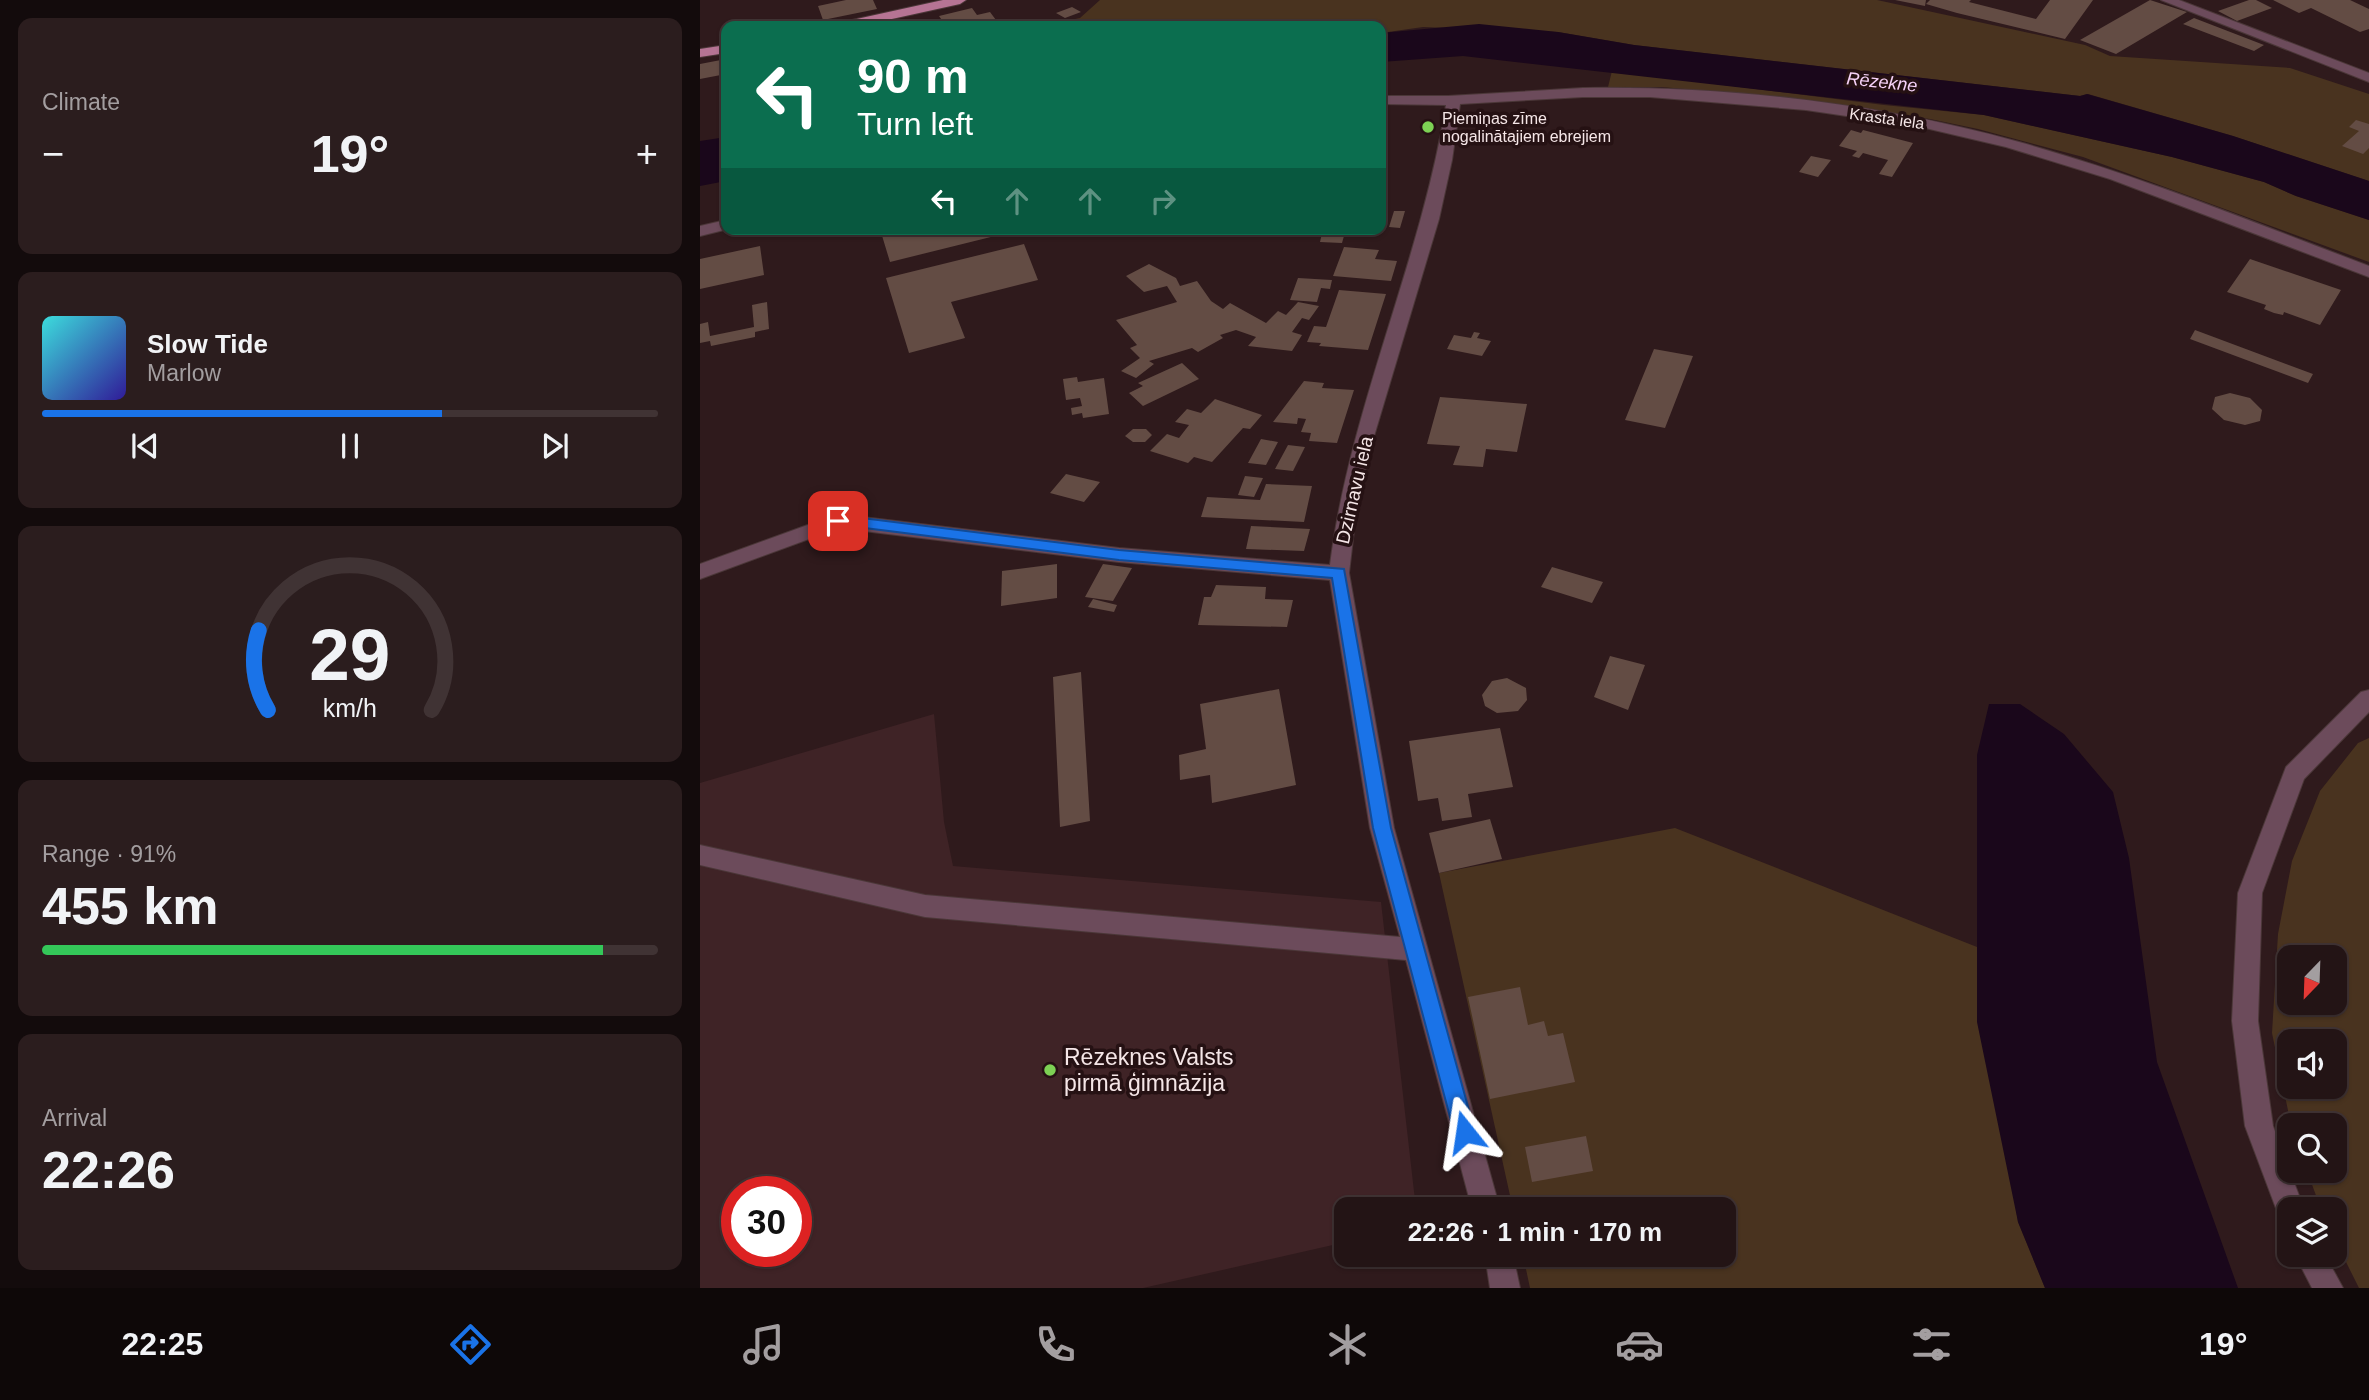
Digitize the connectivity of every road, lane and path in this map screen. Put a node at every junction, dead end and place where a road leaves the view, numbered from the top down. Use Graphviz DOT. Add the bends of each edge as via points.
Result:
graph roads {
  1 [pos="960,0"];
  2 [pos="2167,0"];
  3 [pos="866,21"];
  4 [pos="721,49"];
  5 [pos="700,53"];
  6 [pos="2369,78"];
  7 [pos="1386,100"];
  8 [pos="1454,100"];
  9 [pos="1960,131"];
  10 [pos="1951,146"];
  11 [pos="2165,195"];
  12 [pos="2152,207"];
  13 [pos="721,226"];
  14 [pos="700,231"];
  15 [pos="2369,272"];
  16 [pos="700,572"];
  17 [pos="1339,573"];
  18 [pos="2369,698"];
  19 [pos="700,855"];
  20 [pos="1415,950"];
  21 [pos="1483,1197"];
  22 [pos="2286,1197"];
  23 [pos="1501,1267"];
  24 [pos="2316,1267"];
  25 [pos="1505,1288"];
  26 [pos="2328,1288"];
  1 -- 3 [label="main road"];
  2 -- 6 [label="street"];
  4 -- 5 [label="main road"];
  7 -- 8 [label="street, Krasta iela"];
  8 -- 9 [label="street, Krasta iela" via="1648,93 1832,110"];
  8 -- 17 [label="street, Dzirnavu iela" via="1448,155 1357,463 1341,535"];
  9 -- 10 [label="street"];
  9 -- 11 [label="street, Krasta iela" via="2056,156"];
  11 -- 12 [label="street"];
  11 -- 15 [label="street, Krasta iela"];
  13 -- 14 [label="street"];
  16 -- 17 [label="street" via="838,521 1119,555"];
  17 -- 20 [label="street, Dzirnavu iela" via="1382,828"];
  18 -- 22 [label="street" via="2294,774 2250,893 2245,1021 2259,1126"];
  19 -- 20 [label="street" via="925,906"];
  20 -- 21 [label="street, Dzirnavu iela"];
  23 -- 25 [label="street"];
  24 -- 26 [label="street"];
}
